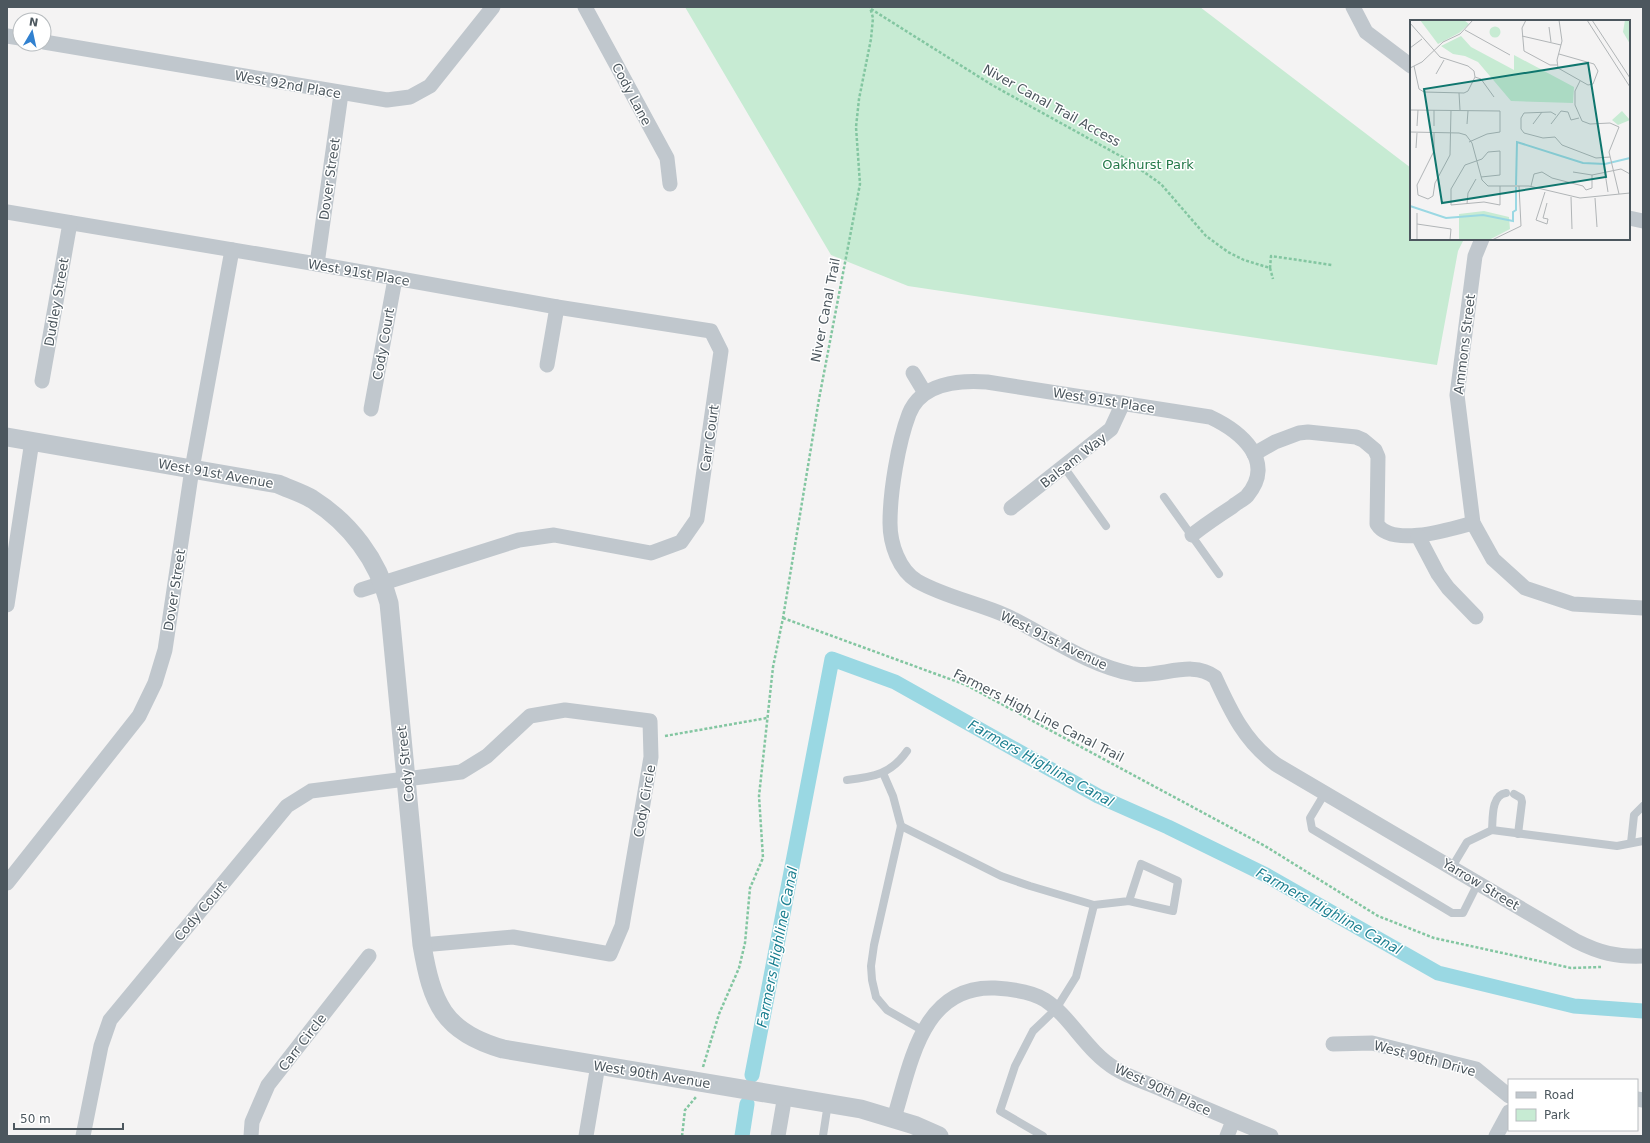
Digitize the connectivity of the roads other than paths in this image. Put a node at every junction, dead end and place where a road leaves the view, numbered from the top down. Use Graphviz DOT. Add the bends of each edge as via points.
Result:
graph roads {
  1 [pos="493,7"];
  2 [pos="585,7"];
  3 [pos="1353,7"];
  4 [pos="52,43"];
  5 [pos="1410,65"];
  6 [pos="341,94"];
  7 [pos="670,184"];
  8 [pos="7,212"];
  9 [pos="1630,218"];
  10 [pos="1643,221"];
  11 [pos="70,223"];
  12 [pos="1482,240"];
  13 [pos="232,250"];
  14 [pos="317,264"];
  15 [pos="395,279"];
  16 [pos="558,307"];
  17 [pos="711,331"];
  18 [pos="547,365"];
  19 [pos="913,373"];
  20 [pos="42,381"];
  21 [pos="925,393"];
  22 [pos="1123,403"];
  23 [pos="371,409"];
  24 [pos="7,437"];
  25 [pos="32,441"];
  26 [pos="1254,454"];
  27 [pos="1064,467"];
  28 [pos="192,469"];
  29 [pos="1164,498"];
  30 [pos="1011,508"];
  31 [pos="1473,523"];
  32 [pos="1106,526"];
  33 [pos="1192,535"];
  34 [pos="1418,536"];
  35 [pos="1219,574"];
  36 [pos="384,583"];
  37 [pos="361,590"];
  38 [pos="7,605"];
  39 [pos="1643,608"];
  40 [pos="1476,617"];
  41 [pos="907,751"];
  42 [pos="883,773"];
  43 [pos="407,779"];
  44 [pos="848,780"];
  45 [pos="1324,793"];
  46 [pos="1643,806"];
  47 [pos="901,826"];
  48 [pos="1492,830"];
  49 [pos="1518,834"];
  50 [pos="1643,841"];
  51 [pos="1631,843"];
  52 [pos="1452,867"];
  53 [pos="7,883"];
  54 [pos="1478,883"];
  55 [pos="1129,901"];
  56 [pos="1094,905"];
  57 [pos="422,944"];
  58 [pos="370,956"];
  59 [pos="1643,956"];
  60 [pos="1056,1009"];
  61 [pos="922,1030"];
  62 [pos="1333,1044"];
  63 [pos="598,1065"];
  64 [pos="784,1095"];
  65 [pos="1508,1095"];
  66 [pos="828,1103"];
  67 [pos="1508,1114"];
  68 [pos="894,1118"];
  69 [pos="1233,1121"];
  70 [pos="83,1136"];
  71 [pos="251,1136"];
  72 [pos="586,1136"];
  73 [pos="778,1136"];
  74 [pos="823,1136"];
  75 [pos="939,1136"];
  76 [pos="1043,1136"];
  77 [pos="1226,1136"];
  78 [pos="1272,1136"];
  79 [pos="1496,1136"];
  1 -- 6 [label="street, West 92nd Place" via="430,86 410,97 387,100"];
  2 -- 7 [label="street, Cody Lane" via="667,158"];
  3 -- 5 [label="street" via="1366,32"];
  4 -- 6 [label="street, West 92nd Place"];
  6 -- 14 [label="street, Dover Street"];
  8 -- 11 [label="street, West 91st Place"];
  9 -- 10 [label="street"];
  11 -- 13 [label="street, West 91st Place"];
  11 -- 20 [label="street, Dudley Street"];
  12 -- 31 [label="street, Ammons Street" via="1475,256 1457,395"];
  13 -- 14 [label="street, West 91st Place"];
  13 -- 28 [label="street, Dover Street"];
  14 -- 15 [label="street, West 91st Place"];
  15 -- 16 [label="street, West 91st Place"];
  15 -- 23 [label="street, Cody Court"];
  16 -- 17 [label="street, West 91st Place"];
  16 -- 18 [label="street"];
  17 -- 36 [label="street, Carr Court" via="721,351 697,519 681,542 651,553 554,534 519,540"];
  19 -- 21 [label="street"];
  21 -- 22 [label="street, West 91st Place" via="939,387 969,381"];
  21 -- 45 [label="street, West 91st Avenue" via="912,406 903,430 894,484 890,524 897,556 903,569 916,580 936,590 1007,616 1110,668 1150,675 1193,669 1209,673 1215,677 1238,724 1251,742 1277,765"];
  22 -- 26 [label="street, West 91st Place" via="1210,417 1234,430 1247,442"];
  22 -- 27 [label="street, Balsam Way" via="1111,429"];
  24 -- 25 [label="street, West 91st Avenue"];
  25 -- 28 [label="street, West 91st Avenue"];
  25 -- 38 [label="street"];
  26 -- 33 [label="street" via="1258,471 1246,496"];
  26 -- 34 [label="street" via="1274,442 1299,433 1349,436 1363,440 1375,450 1378,457 1377,524 1387,532"];
  27 -- 30 [label="street, Balsam Way"];
  27 -- 32 [label="lane"];
  28 -- 36 [label="street, West 91st Avenue" via="278,484 311,498 338,518 361,544"];
  28 -- 53 [label="street, Dover Street" via="165,650 155,683 139,716"];
  29 -- 33 [label="lane"];
  31 -- 34 [label="street"];
  31 -- 39 [label="street, Ammons Street" via="1493,559 1525,588 1573,604"];
  33 -- 35 [label="lane"];
  34 -- 40 [label="street" via="1448,588"];
  36 -- 37 [label="street"];
  36 -- 43 [label="street, Cody Street" via="389,603"];
  41 -- 42 [label="lane" via="900,762"];
  42 -- 44 [label="lane"];
  42 -- 47 [label="lane" via="893,796"];
  43 -- 57 [label="street, Cody Street"];
  43 -- 57 [label="street, Cody Circle" via="461,772 487,756 530,716 565,710 650,721 651,757 622,926 610,954 513,937"];
  43 -- 70 [label="street, Cody Court" via="311,791 288,806 110,1020 101,1046"];
  45 -- 52 [label="street, Yarrow Street"];
  45 -- 54 [label="lane" via="1310,818 1312,829 1452,913 1463,913"];
  46 -- 51 [label="lane" via="1634,815"];
  47 -- 56 [label="lane" via="1001,876"];
  47 -- 61 [label="lane" via="874,945 872,980 876,997 887,1010"];
  48 -- 49 [label="lane"];
  48 -- 49 [label="lane" via="1495,800 1498,796 1510,794 1521,798 1522,802"];
  48 -- 52 [label="lane" via="1467,842"];
  49 -- 51 [label="lane" via="1618,846"];
  50 -- 51 [label="lane"];
  52 -- 54 [label="street, Yarrow Street"];
  54 -- 59 [label="street, Yarrow Street" via="1593,949 1612,955"];
  55 -- 55 [label="lane" via="1172,911 1178,881 1142,864"];
  55 -- 56 [label="lane"];
  56 -- 60 [label="lane" via="1076,977"];
  57 -- 63 [label="street, West 90th Avenue" via="428,980 436,1001 448,1018 465,1033 482,1043 504,1049"];
  58 -- 71 [label="street, Carr Circle" via="268,1086 252,1122"];
  60 -- 61 [label="street, West 90th Place" via="1029,993 984,988 962,992 949,1000"];
  60 -- 69 [label="street, West 90th Place" via="1089,1048 1116,1070"];
  60 -- 76 [label="lane" via="1033,1031 1015,1066 1000,1111"];
  61 -- 68 [label="street, West 90th Place"];
  62 -- 65 [label="street, West 90th Drive" via="1372,1043 1476,1069"];
  63 -- 64 [label="street, West 90th Avenue"];
  63 -- 72 [label="street"];
  64 -- 66 [label="street, West 90th Avenue"];
  64 -- 73 [label="street"];
  66 -- 68 [label="street, West 90th Avenue"];
  66 -- 74 [label="lane"];
  67 -- 79 [label="street"];
  68 -- 75 [label="street, West 90th Avenue"];
  69 -- 77 [label="street"];
  69 -- 78 [label="street, West 90th Place"];
}
